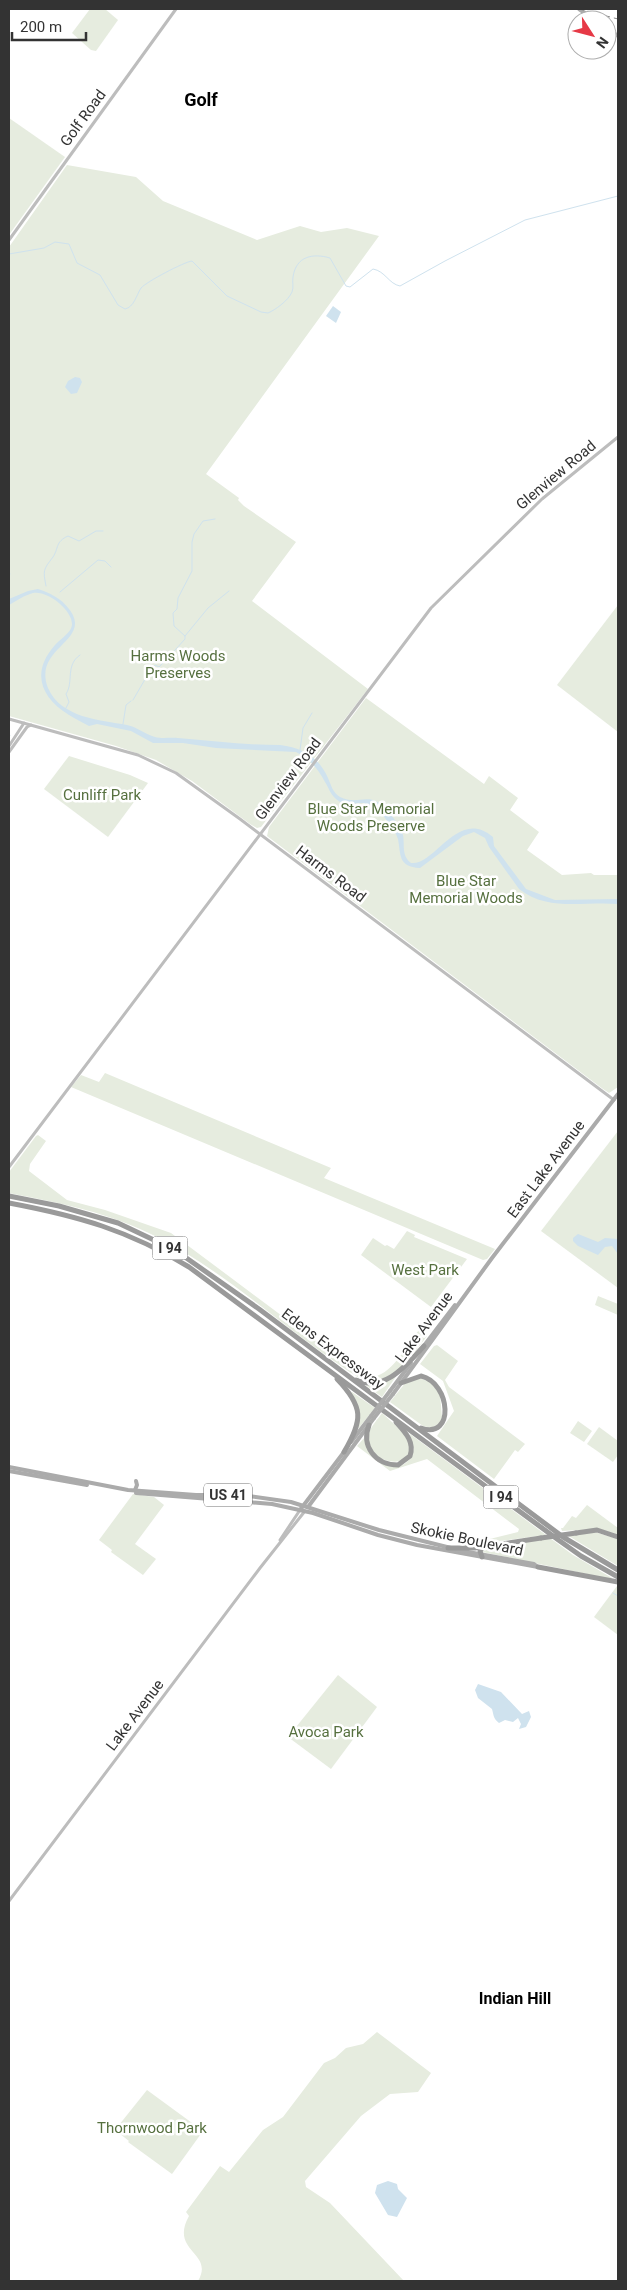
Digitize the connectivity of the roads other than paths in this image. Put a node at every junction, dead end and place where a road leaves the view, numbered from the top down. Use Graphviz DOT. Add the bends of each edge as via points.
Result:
graph roads {
  1 [pos="176,9"];
  2 [pos="9,240"];
  3 [pos="618,437"];
  4 [pos="9,719"];
  5 [pos="24,723"];
  6 [pos="31,725"];
  7 [pos="20,736"];
  8 [pos="9,746"];
  9 [pos="9,752"];
  10 [pos="260,834"];
  11 [pos="618,1094"];
  12 [pos="614,1100"];
  13 [pos="9,1167"];
  14 [pos="9,1196"];
  15 [pos="9,1203"];
  16 [pos="492,1258"];
  17 [pos="483,1270"];
  18 [pos="424,1346"];
  19 [pos="330,1371"];
  20 [pos="347,1376"];
  21 [pos="401,1383"];
  22 [pos="391,1393"];
  23 [pos="387,1412"];
  24 [pos="373,1417"];
  25 [pos="370,1425"];
  26 [pos="416,1426"];
  27 [pos="344,1452"];
  28 [pos="9,1469"];
  29 [pos="136,1481"];
  30 [pos="135,1490"];
  31 [pos="306,1508"];
  32 [pos="300,1510"];
  33 [pos="618,1537"];
  34 [pos="279,1543"];
  35 [pos="484,1546"];
  36 [pos="448,1548"];
  37 [pos="481,1556"];
  38 [pos="538,1567"];
  39 [pos="618,1570"];
  40 [pos="618,1577"];
  41 [pos="618,1582"];
  42 [pos="9,1901"];
  1 -- 2 [label="main road, Golf Road"];
  3 -- 10 [label="main road, Glenview Road" via="542,499 439,598"];
  4 -- 5 [label="main road, Harms Road"];
  5 -- 6 [label="main road, Harms Road"];
  5 -- 7 [label="main road"];
  5 -- 8 [label="main road"];
  6 -- 7 [label="main road"];
  6 -- 10 [label="main road, Harms Road" via="155,762 185,779"];
  7 -- 9 [label="main road"];
  10 -- 12 [label="main road, Harms Road"];
  10 -- 13 [label="main road, Glenview Road"];
  11 -- 12 [label="main road, East Lake Avenue"];
  12 -- 16 [label="main road, East Lake Avenue"];
  14 -- 20 [label="highway, Edens Expressway / I 94" via="111,1221 175,1250"];
  15 -- 19 [label="highway, Edens Expressway / I 94" via="93,1222 165,1252"];
  16 -- 17 [label="main road, Lake Avenue"];
  17 -- 18 [label="main road, Lake Avenue"];
  17 -- 21 [label="main road, Lake Avenue"];
  18 -- 20 [label="highway" via="405,1367 384,1381 361,1382"];
  18 -- 22 [label="main road, Lake Avenue"];
  19 -- 23 [label="highway, Edens Expressway / I 94"];
  19 -- 27 [label="highway" via="350,1394 358,1415 357,1427"];
  20 -- 26 [label="highway, Edens Expressway / I 94"];
  21 -- 22 [label="main road, Lake Avenue"];
  21 -- 26 [label="highway" via="417,1376 427,1378 437,1386 444,1399 444,1417 439,1427 429,1430"];
  22 -- 24 [label="main road, Lake Avenue, bridge"];
  23 -- 25 [label="highway" via="411,1444 411,1453 405,1462 392,1464 376,1456 366,1441"];
  23 -- 40 [label="highway, Edens Expressway / I 94" via="557,1539"];
  24 -- 25 [label="main road, Lake Avenue"];
  24 -- 27 [label="main road, Lake Avenue"];
  25 -- 31 [label="main road, Lake Avenue"];
  26 -- 39 [label="highway, Edens Expressway / I 94" via="563,1537"];
  27 -- 31 [label="main road, Lake Avenue"];
  28 -- 30 [label="main road, Skokie Boulevard / US 41"];
  28 -- 32 [label="main road, Skokie Boulevard / US 41" via="168,1499 241,1500"];
  29 -- 30 [label="main road"];
  30 -- 31 [label="main road, Skokie Boulevard / US 41" via="241,1495"];
  31 -- 32 [label="main road, Lake Avenue"];
  31 -- 34 [label="main road, Lake Avenue"];
  31 -- 36 [label="main road, Skokie Boulevard / US 41"];
  31 -- 37 [label="main road, Skokie Boulevard / US 41" via="398,1540"];
  32 -- 34 [label="main road, Lake Avenue"];
  33 -- 35 [label="highway, US 41, bridge" via="597,1530"];
  34 -- 42 [label="main road, Lake Avenue"];
  35 -- 36 [label="highway, US 41"];
  35 -- 37 [label="highway" via="480,1550"];
  36 -- 37 [label="main road, Skokie Boulevard / US 41"];
  37 -- 38 [label="main road, Skokie Boulevard / US 41"];
  38 -- 41 [label="highway, US 41"];
}
